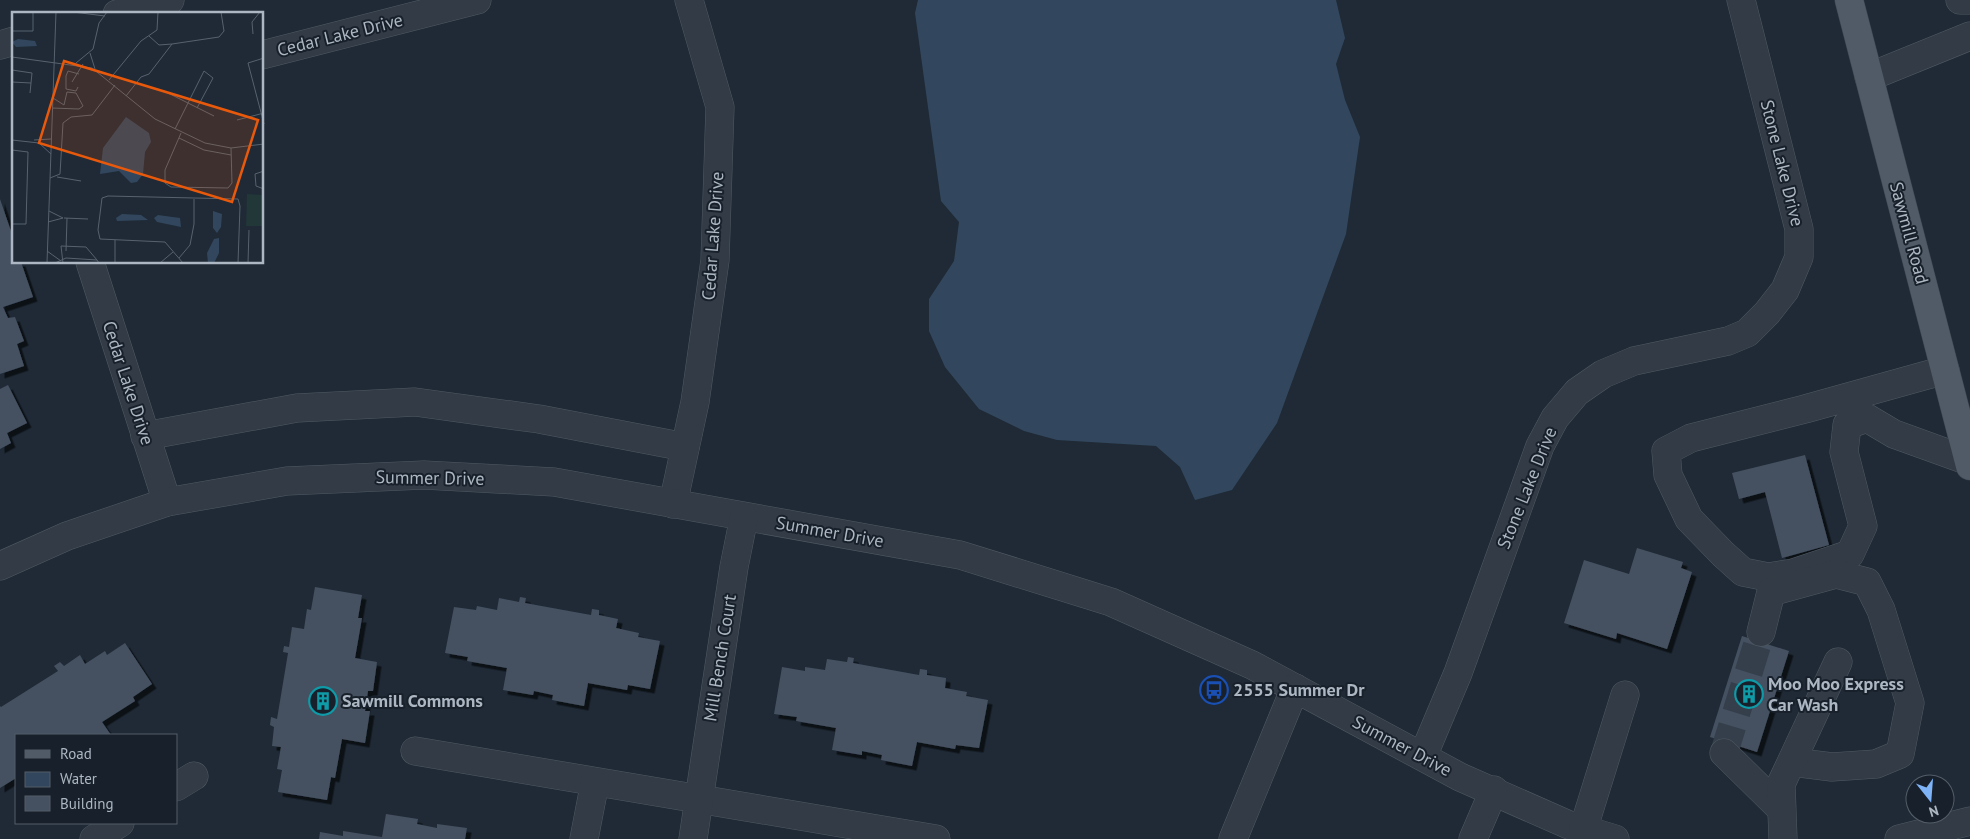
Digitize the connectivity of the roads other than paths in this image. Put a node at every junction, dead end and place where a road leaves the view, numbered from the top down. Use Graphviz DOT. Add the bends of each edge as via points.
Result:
graph roads {
  1 [pos="170,0"];
  2 [pos="476,0"];
  3 [pos="689,0"];
  4 [pos="1741,0"];
  5 [pos="1849,0"];
  6 [pos="1960,0"];
  7 [pos="1970,0"];
  8 [pos="125,12"];
  9 [pos="1970,36"];
  10 [pos="264,54"];
  11 [pos="1869,77"];
  12 [pos="91,264"];
  13 [pos="1945,370"];
  14 [pos="146,436"];
  15 [pos="686,447"];
  16 [pos="1969,463"];
  17 [pos="167,502"];
  18 [pos="673,504"];
  19 [pos="744,517"];
  20 [pos="0,566"];
  21 [pos="1760,632"];
  22 [pos="1838,662"];
  23 [pos="1295,688"];
  24 [pos="1625,695"];
  25 [pos="415,751"];
  26 [pos="1724,753"];
  27 [pos="1423,756"];
  28 [pos="1792,762"];
  29 [pos="595,782"];
  30 [pos="1494,790"];
  31 [pos="698,799"];
  32 [pos="1781,810"];
  33 [pos="1970,821"];
  34 [pos="118,824"];
  35 [pos="1583,830"];
  36 [pos="94,839"];
  37 [pos="584,839"];
  38 [pos="693,839"];
  39 [pos="936,839"];
  40 [pos="1233,839"];
  41 [pos="1473,839"];
  42 [pos="1615,839"];
  43 [pos="1783,839"];
  44 [pos="1899,839"];
  1 -- 8 [label="street"];
  2 -- 10 [label="street, Cedar Lake Drive"];
  3 -- 15 [label="street, Cedar Lake Drive" via="720,106 716,260"];
  4 -- 27 [label="street, Stone Lake Drive" via="1799,229 1799,257 1785,290 1747,333 1728,341 1634,361 1602,374 1576,392 1555,418 1540,446 1458,673"];
  5 -- 11 [label="main road, Sawmill Road"];
  6 -- 7 [label="street"];
  9 -- 11 [label="street"];
  11 -- 13 [label="main road, Sawmill Road"];
  12 -- 14 [label="street, Cedar Lake Drive"];
  13 -- 16 [label="main road, Sawmill Road"];
  13 -- 16 [label="street" via="1691,438 1666,451 1668,475 1689,519 1723,554 1744,572 1768,577 1792,573 1850,554 1863,526 1844,452 1847,425 1867,418 1894,434"];
  14 -- 15 [label="street" via="297,408 415,402 539,419"];
  14 -- 17 [label="street, Cedar Lake Drive"];
  15 -- 18 [label="street, Cedar Lake Drive"];
  17 -- 18 [label="street, Summer Drive" via="286,481 424,475 554,482"];
  17 -- 20 [label="street, Summer Drive" via="67,536"];
  18 -- 19 [label="street, Summer Drive"];
  19 -- 23 [label="street, Summer Drive" via="960,555 1111,602"];
  19 -- 31 [label="street, Mill Bench Court"];
  21 -- 28 [label="street" via="1771,592 1836,574 1867,582 1881,610 1910,703 1900,754 1876,764 1832,767"];
  22 -- 28 [label="street"];
  23 -- 27 [label="street, Summer Drive"];
  23 -- 40 [label="street"];
  24 -- 35 [label="street"];
  25 -- 29 [label="street"];
  26 -- 32 [label="street"];
  27 -- 30 [label="street, Summer Drive" via="1460,777"];
  28 -- 32 [label="street" via="1781,784"];
  29 -- 31 [label="street"];
  29 -- 37 [label="street"];
  30 -- 35 [label="street, Summer Drive"];
  30 -- 41 [label="street"];
  31 -- 38 [label="street, Mill Bench Court"];
  31 -- 39 [label="street"];
  32 -- 43 [label="street"];
  33 -- 44 [label="street"];
  34 -- 36 [label="street"];
  35 -- 42 [label="street, Summer Drive"];
}
